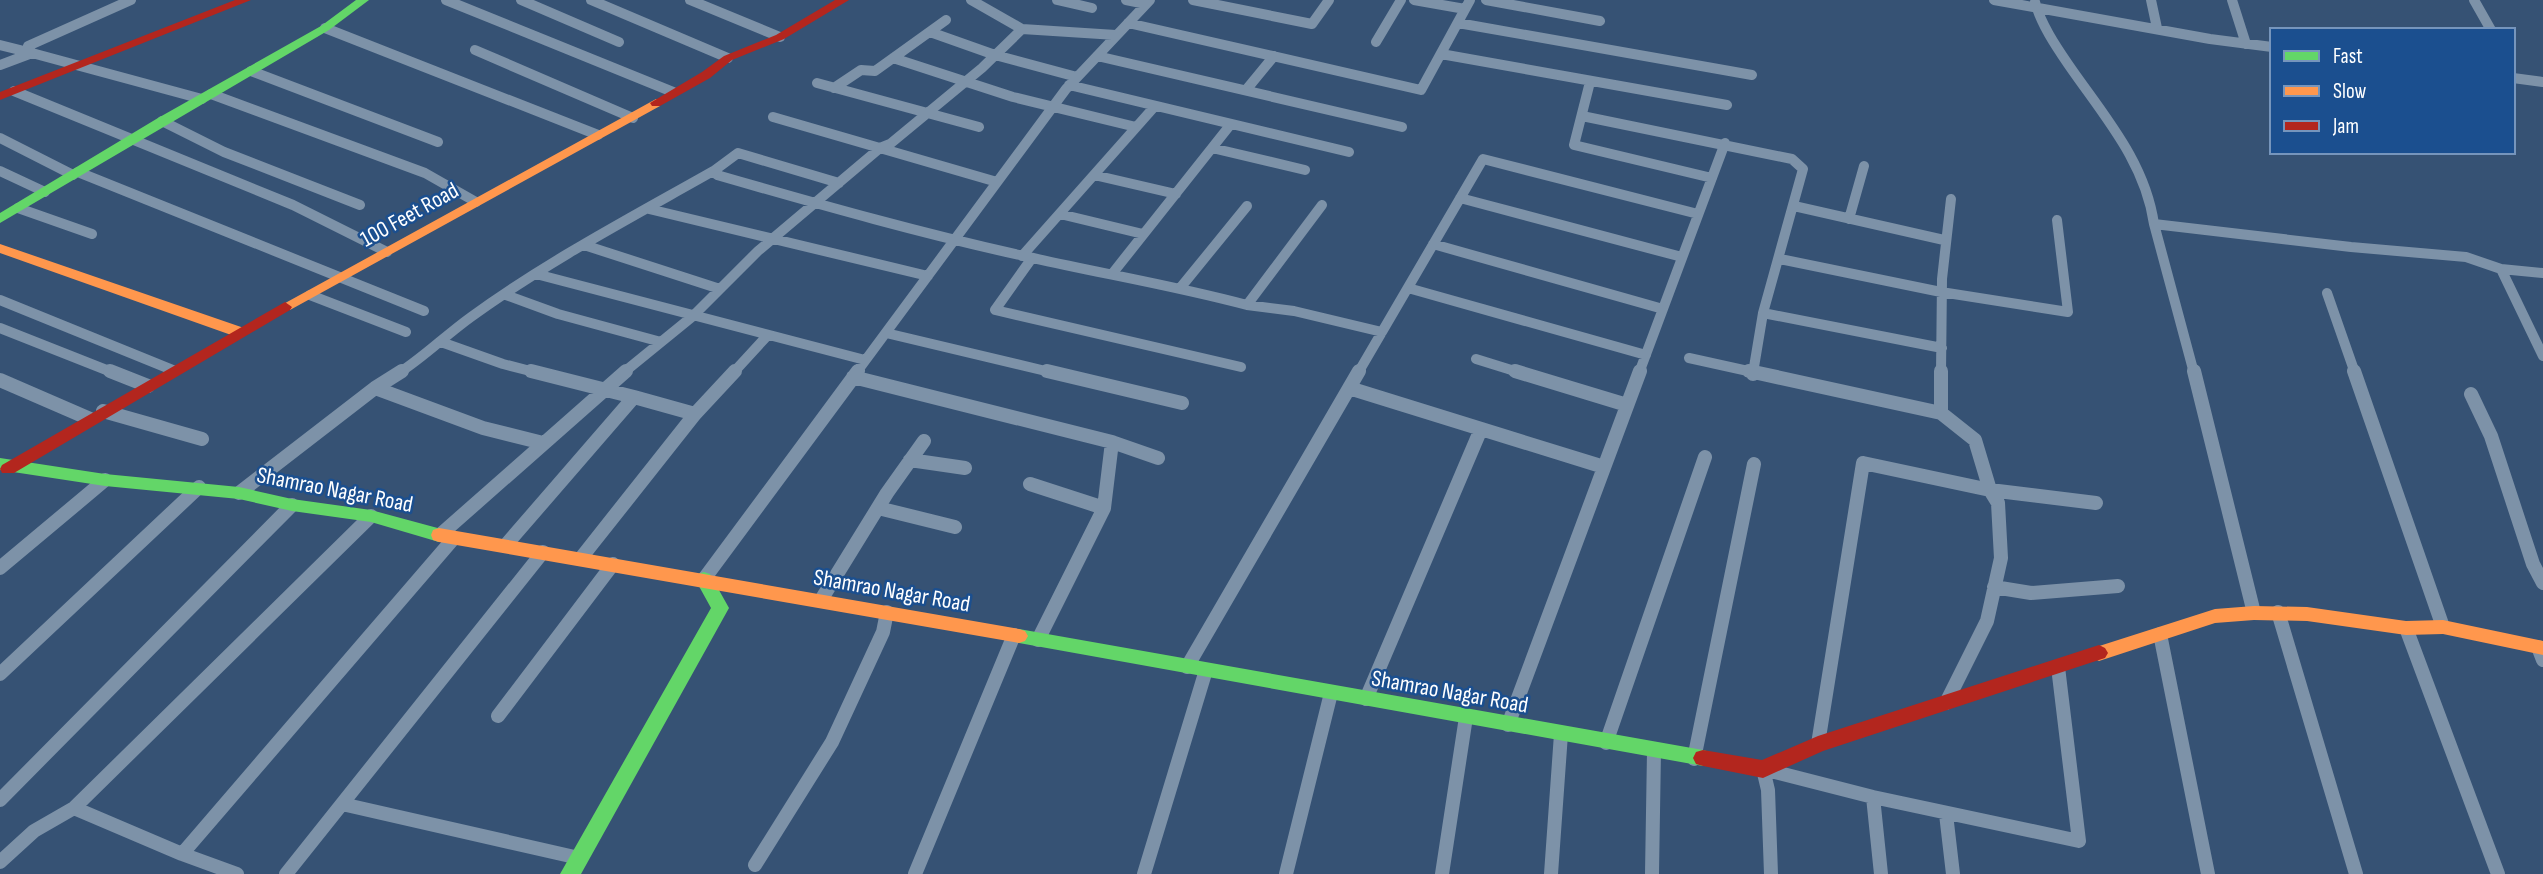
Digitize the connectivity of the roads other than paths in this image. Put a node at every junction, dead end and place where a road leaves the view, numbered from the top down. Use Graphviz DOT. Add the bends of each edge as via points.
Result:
graph roads {
  1 [pos="131,0"];
  2 [pos="244,0"];
  3 [pos="363,0"];
  4 [pos="446,0"];
  5 [pos="521,0"];
  6 [pos="591,0"];
  7 [pos="690,0"];
  8 [pos="971,0"];
  9 [pos="1058,0"];
  10 [pos="1126,0"];
  11 [pos="1193,0"];
  12 [pos="1329,0"];
  13 [pos="1401,0"];
  14 [pos="1414,0"];
  15 [pos="1486,0"];
  16 [pos="1994,0"];
  17 [pos="2151,0"];
  18 [pos="2232,0"];
  19 [pos="2474,0"];
  20 [pos="836,1"];
  21 [pos="1148,2"];
  22 [pos="2035,3"];
  23 [pos="1468,5"];
  24 [pos="1092,8"];
  25 [pos="946,20"];
  26 [pos="1600,21"];
  27 [pos="1128,23"];
  28 [pos="1458,23"];
  29 [pos="326,28"];
  30 [pos="2157,28"];
  31 [pos="2490,28"];
  32 [pos="1022,29"];
  33 [pos="930,32"];
  34 [pos="1116,35"];
  35 [pos="780,37"];
  36 [pos="1376,41"];
  37 [pos="619,42"];
  38 [pos="2246,44"];
  39 [pos="0,45"];
  40 [pos="2270,47"];
  41 [pos="475,50"];
  42 [pos="32,53"];
  43 [pos="1441,54"];
  44 [pos="995,55"];
  45 [pos="1097,56"];
  46 [pos="1274,56"];
  47 [pos="728,58"];
  48 [pos="893,58"];
  49 [pos="0,65"];
  50 [pos="81,65"];
  51 [pos="251,71"];
  52 [pos="1752,75"];
  53 [pos="2515,76"];
  54 [pos="1073,81"];
  55 [pos="1590,82"];
  56 [pos="2543,82"];
  57 [pos="817,83"];
  58 [pos="962,83"];
  59 [pos="834,88"];
  60 [pos="1246,90"];
  61 [pos="673,92"];
  62 [pos="7,93"];
  63 [pos="206,96"];
  64 [pos="1727,105"];
  65 [pos="1155,106"];
  66 [pos="1051,108"];
  67 [pos="928,111"];
  68 [pos="1582,116"];
  69 [pos="773,117"];
  70 [pos="633,118"];
  71 [pos="162,121"];
  72 [pos="1231,124"];
  73 [pos="979,127"];
  74 [pos="1136,127"];
  75 [pos="1402,127"];
  76 [pos="598,135"];
  77 [pos="0,138"];
  78 [pos="133,139"];
  79 [pos="438,142"];
  80 [pos="1725,143"];
  81 [pos="880,148"];
  82 [pos="1212,148"];
  83 [pos="1349,152"];
  84 [pos="1864,166"];
  85 [pos="715,170"];
  86 [pos="1305,170"];
  87 [pos="0,171"];
  88 [pos="75,173"];
  89 [pos="1094,175"];
  90 [pos="1712,178"];
  91 [pos="997,181"];
  92 [pos="839,183"];
  93 [pos="46,192"];
  94 [pos="1176,194"];
  95 [pos="1460,198"];
  96 [pos="1951,199"];
  97 [pos="476,202"];
  98 [pos="814,204"];
  99 [pos="360,205"];
  100 [pos="1322,205"];
  101 [pos="1247,206"];
  102 [pos="1794,206"];
  103 [pos="18,208"];
  104 [pos="649,209"];
  105 [pos="1060,214"];
  106 [pos="1698,214"];
  107 [pos="0,219"];
  108 [pos="1849,219"];
  109 [pos="2057,220"];
  110 [pos="2154,224"];
  111 [pos="92,234"];
  112 [pos="1143,234"];
  113 [pos="955,238"];
  114 [pos="772,239"];
  115 [pos="1944,240"];
  116 [pos="584,244"];
  117 [pos="1433,244"];
  118 [pos="0,248"];
  119 [pos="387,252"];
  120 [pos="1027,257"];
  121 [pos="1682,257"];
  122 [pos="1780,259"];
  123 [pos="2501,269"];
  124 [pos="2543,273"];
  125 [pos="536,274"];
  126 [pos="1112,274"];
  127 [pos="928,275"];
  128 [pos="341,278"];
  129 [pos="1181,287"];
  130 [pos="1408,288"];
  131 [pos="720,289"];
  132 [pos="1941,292"];
  133 [pos="2327,293"];
  134 [pos="310,295"];
  135 [pos="506,295"];
  136 [pos="0,300"];
  137 [pos="1247,305"];
  138 [pos="1663,309"];
  139 [pos="424,311"];
  140 [pos="1763,313"];
  141 [pos="693,316"];
  142 [pos="0,328"];
  143 [pos="239,332"];
  144 [pos="406,332"];
  145 [pos="1382,332"];
  146 [pos="886,333"];
  147 [pos="767,336"];
  148 [pos="441,342"];
  149 [pos="661,342"];
  150 [pos="1942,348"];
  151 [pos="1646,355"];
  152 [pos="2543,356"];
  153 [pos="1689,358"];
  154 [pos="1476,359"];
  155 [pos="865,360"];
  156 [pos="1241,367"];
  157 [pos="175,371"];
  158 [pos="1753,374"];
  159 [pos="853,377"];
  160 [pos="0,380"];
  161 [pos="148,386"];
  162 [pos="375,388"];
  163 [pos="1349,388"];
  164 [pos="601,391"];
  165 [pos="2471,394"];
  166 [pos="634,397"];
  167 [pos="1182,403"];
  168 [pos="1627,405"];
  169 [pos="1941,412"];
  170 [pos="695,414"];
  171 [pos="96,415"];
  172 [pos="1481,429"];
  173 [pos="202,439"];
  174 [pos="924,441"];
  175 [pos="1112,442"];
  176 [pos="543,443"];
  177 [pos="1705,457"];
  178 [pos="1158,458"];
  179 [pos="910,460"];
  180 [pos="1754,464"];
  181 [pos="1604,467"];
  182 [pos="4,468"];
  183 [pos="964,468"];
  184 [pos="105,480"];
  185 [pos="1030,484"];
  186 [pos="199,488"];
  187 [pos="1990,490"];
  188 [pos="239,493"];
  189 [pos="2096,503"];
  190 [pos="292,506"];
  191 [pos="878,508"];
  192 [pos="1104,508"];
  193 [pos="371,516"];
  194 [pos="955,527"];
  195 [pos="447,537"];
  196 [pos="505,546"];
  197 [pos="543,552"];
  198 [pos="580,558"];
  199 [pos="613,564"];
  200 [pos="0,568"];
  201 [pos="704,579"];
  202 [pos="2543,583"];
  203 [pos="2118,586"];
  204 [pos="1994,587"];
  205 [pos="821,600"];
  206 [pos="887,612"];
  207 [pos="2254,612"];
  208 [pos="2278,612"];
  209 [pos="2406,628"];
  210 [pos="2443,628"];
  211 [pos="2160,634"];
  212 [pos="1014,635"];
  213 [pos="1038,640"];
  214 [pos="2541,652"];
  215 [pos="1187,667"];
  216 [pos="2058,667"];
  217 [pos="1206,670"];
  218 [pos="0,674"];
  219 [pos="1331,693"];
  220 [pos="1366,699"];
  221 [pos="1946,703"];
  222 [pos="498,716"];
  223 [pos="1466,717"];
  224 [pos="1508,725"];
  225 [pos="1561,734"];
  226 [pos="1606,743"];
  227 [pos="1818,744"];
  228 [pos="1654,751"];
  229 [pos="1694,759"];
  230 [pos="1763,769"];
  231 [pos="1873,797"];
  232 [pos="0,800"];
  233 [pos="342,804"];
  234 [pos="74,808"];
  235 [pos="1946,814"];
  236 [pos="182,854"];
  237 [pos="579,858"];
  238 [pos="0,862"];
  239 [pos="755,865"];
  240 [pos="237,874"];
  241 [pos="286,874"];
  242 [pos="570,874"];
  243 [pos="915,874"];
  244 [pos="1144,874"];
  245 [pos="1286,874"];
  246 [pos="1442,874"];
  247 [pos="1551,874"];
  248 [pos="1652,874"];
  249 [pos="1771,874"];
  250 [pos="1881,874"];
  251 [pos="1954,874"];
  252 [pos="2208,874"];
  253 [pos="2356,874"];
  254 [pos="2498,874"];
  1 -- 42 [label="street" via="28,46"];
  2 -- 50 [label="street"];
  3 -- 29 [label="street"];
  4 -- 61 [label="street"];
  5 -- 37 [label="street"];
  6 -- 47 [label="street"];
  7 -- 35 [label="street"];
  8 -- 32 [label="street"];
  9 -- 24 [label="street"];
  10 -- 21 [label="street"];
  11 -- 12 [label="street" via="1312,24"];
  13 -- 36 [label="street"];
  14 -- 23 [label="street"];
  15 -- 26 [label="street"];
  16 -- 22 [label="street"];
  17 -- 30 [label="street"];
  18 -- 38 [label="street"];
  19 -- 31 [label="street"];
  20 -- 35 [label="street, 100 Feet Road"];
  21 -- 27 [label="street"];
  22 -- 30 [label="street"];
  22 -- 110 [label="street" via="2055,45 2137,165 2154,207"];
  23 -- 28 [label="street"];
  25 -- 33 [label="street"];
  27 -- 34 [label="street"];
  27 -- 46 [label="street"];
  28 -- 43 [label="street"];
  28 -- 52 [label="street"];
  29 -- 51 [label="street"];
  29 -- 76 [label="street"];
  30 -- 38 [label="street"];
  32 -- 34 [label="street"];
  32 -- 44 [label="street"];
  33 -- 44 [label="street"];
  33 -- 48 [label="street"];
  34 -- 45 [label="street"];
  35 -- 47 [label="street, 100 Feet Road"];
  38 -- 40 [label="street"];
  39 -- 42 [label="street"];
  41 -- 70 [label="street"];
  42 -- 49 [label="street"];
  42 -- 50 [label="street"];
  43 -- 46 [label="street" via="1421,90"];
  43 -- 55 [label="street"];
  44 -- 54 [label="street"];
  44 -- 58 [label="street"];
  45 -- 54 [label="street"];
  45 -- 60 [label="street"];
  46 -- 60 [label="street"];
  47 -- 61 [label="street, 100 Feet Road"];
  48 -- 58 [label="street"];
  48 -- 59 [label="street" via="875,71 861,70"];
  50 -- 62 [label="street"];
  50 -- 63 [label="street"];
  51 -- 63 [label="street"];
  51 -- 79 [label="street"];
  53 -- 56 [label="street"];
  54 -- 65 [label="street"];
  54 -- 66 [label="street"];
  55 -- 64 [label="street"];
  55 -- 68 [label="street"];
  57 -- 59 [label="street"];
  58 -- 66 [label="street"];
  58 -- 67 [label="street"];
  59 -- 67 [label="street"];
  60 -- 75 [label="street"];
  61 -- 70 [label="street, 100 Feet Road"];
  62 -- 78 [label="street"];
  63 -- 71 [label="street"];
  63 -- 97 [label="street" via="425,173"];
  65 -- 72 [label="street"];
  65 -- 74 [label="street"];
  66 -- 74 [label="street"];
  66 -- 91 [label="street"];
  67 -- 73 [label="street"];
  67 -- 81 [label="street"];
  68 -- 80 [label="street"];
  68 -- 90 [label="street" via="1574,145"];
  69 -- 81 [label="street"];
  70 -- 76 [label="street, 100 Feet Road"];
  71 -- 78 [label="street"];
  71 -- 99 [label="street" via="224,152"];
  72 -- 82 [label="street"];
  72 -- 83 [label="street"];
  74 -- 89 [label="street"];
  76 -- 97 [label="street, 100 Feet Road"];
  77 -- 88 [label="street"];
  78 -- 88 [label="street"];
  78 -- 119 [label="street" via="293,205"];
  80 -- 90 [label="street"];
  80 -- 102 [label="street" via="1792,159 1803,169"];
  81 -- 91 [label="street"];
  81 -- 92 [label="street"];
  82 -- 86 [label="street"];
  82 -- 94 [label="street"];
  84 -- 108 [label="street"];
  85 -- 92 [label="street" via="738,153"];
  85 -- 98 [label="street"];
  85 -- 104 [label="street"];
  87 -- 93 [label="street"];
  88 -- 93 [label="street"];
  88 -- 128 [label="street"];
  89 -- 94 [label="street"];
  89 -- 105 [label="street"];
  90 -- 106 [label="street"];
  91 -- 113 [label="street"];
  92 -- 98 [label="street"];
  93 -- 103 [label="street"];
  94 -- 112 [label="street"];
  95 -- 106 [label="street" via="1483,159"];
  95 -- 117 [label="street"];
  95 -- 121 [label="street"];
  96 -- 115 [label="street"];
  97 -- 119 [label="street, 100 Feet Road"];
  98 -- 113 [label="street"];
  98 -- 114 [label="street"];
  100 -- 137 [label="street"];
  101 -- 129 [label="street"];
  102 -- 108 [label="street"];
  102 -- 122 [label="street"];
  103 -- 107 [label="street"];
  103 -- 111 [label="street"];
  104 -- 114 [label="street"];
  104 -- 116 [label="street"];
  105 -- 112 [label="street"];
  105 -- 120 [label="street"];
  106 -- 121 [label="street"];
  108 -- 115 [label="street"];
  109 -- 132 [label="street" via="2068,312"];
  110 -- 123 [label="street" via="2466,257"];
  110 -- 207 [label="street"];
  112 -- 126 [label="street"];
  113 -- 120 [label="street"];
  113 -- 127 [label="street"];
  114 -- 127 [label="street"];
  114 -- 131 [label="street"];
  115 -- 132 [label="street"];
  116 -- 125 [label="street"];
  116 -- 131 [label="street"];
  117 -- 130 [label="street"];
  117 -- 138 [label="street"];
  118 -- 143 [label="street"];
  119 -- 128 [label="street, 100 Feet Road"];
  120 -- 126 [label="street"];
  120 -- 156 [label="street" via="995,310"];
  121 -- 138 [label="street"];
  122 -- 132 [label="street"];
  122 -- 140 [label="street"];
  123 -- 124 [label="street"];
  123 -- 152 [label="street"];
  125 -- 135 [label="street"];
  125 -- 141 [label="street"];
  126 -- 129 [label="street"];
  127 -- 146 [label="street"];
  128 -- 134 [label="street, 100 Feet Road"];
  128 -- 139 [label="street"];
  129 -- 137 [label="street"];
  130 -- 145 [label="street"];
  130 -- 151 [label="street"];
  131 -- 141 [label="street"];
  132 -- 150 [label="street"];
  133 -- 210 [label="street"];
  134 -- 143 [label="street, 100 Feet Road"];
  134 -- 144 [label="street"];
  135 -- 148 [label="street"];
  135 -- 149 [label="street"];
  136 -- 157 [label="street"];
  137 -- 145 [label="street"];
  138 -- 151 [label="street"];
  140 -- 150 [label="street"];
  140 -- 158 [label="street"];
  141 -- 147 [label="street"];
  141 -- 149 [label="street"];
  142 -- 161 [label="street"];
  143 -- 157 [label="street, 100 Feet Road"];
  145 -- 163 [label="street"];
  146 -- 155 [label="street"];
  146 -- 167 [label="street"];
  147 -- 155 [label="street"];
  147 -- 170 [label="street"];
  148 -- 162 [label="street"];
  148 -- 164 [label="street"];
  149 -- 164 [label="street"];
  150 -- 169 [label="street"];
  151 -- 168 [label="street"];
  153 -- 158 [label="street"];
  154 -- 168 [label="street"];
  155 -- 159 [label="street"];
  157 -- 161 [label="street, 100 Feet Road"];
  158 -- 169 [label="street"];
  159 -- 175 [label="street"];
  159 -- 201 [label="street"];
  160 -- 171 [label="street"];
  161 -- 171 [label="street, 100 Feet Road"];
  162 -- 176 [label="street" via="483,428"];
  162 -- 188 [label="street"];
  163 -- 172 [label="street"];
  163 -- 215 [label="street"];
  164 -- 166 [label="street"];
  164 -- 176 [label="street"];
  165 -- 202 [label="street" via="2491,436"];
  166 -- 170 [label="street"];
  166 -- 196 [label="street"];
  168 -- 181 [label="street"];
  169 -- 187 [label="street" via="1975,440"];
  170 -- 198 [label="street"];
  171 -- 173 [label="street"];
  171 -- 182 [label="street, 100 Feet Road"];
  172 -- 181 [label="street"];
  172 -- 220 [label="street"];
  174 -- 179 [label="street"];
  175 -- 178 [label="street"];
  175 -- 192 [label="street"];
  176 -- 195 [label="street"];
  177 -- 226 [label="street"];
  179 -- 183 [label="street"];
  179 -- 191 [label="street"];
  180 -- 229 [label="street"];
  181 -- 224 [label="street"];
  182 -- 184 [label="street, Shamrao Nagar Road"];
  184 -- 186 [label="street, Shamrao Nagar Road"];
  184 -- 200 [label="street"];
  185 -- 192 [label="street"];
  186 -- 188 [label="street, Shamrao Nagar Road"];
  186 -- 218 [label="street"];
  187 -- 189 [label="street"];
  187 -- 204 [label="street" via="1998,503 2001,558"];
  187 -- 227 [label="street" via="1863,463"];
  188 -- 190 [label="street, Shamrao Nagar Road"];
  190 -- 193 [label="street, Shamrao Nagar Road"];
  190 -- 232 [label="street"];
  191 -- 194 [label="street"];
  191 -- 205 [label="street"];
  192 -- 213 [label="street"];
  193 -- 195 [label="street, Shamrao Nagar Road"];
  193 -- 234 [label="street"];
  195 -- 196 [label="street, Shamrao Nagar Road"];
  195 -- 236 [label="street"];
  196 -- 197 [label="street, Shamrao Nagar Road"];
  197 -- 198 [label="street, Shamrao Nagar Road"];
  197 -- 233 [label="street"];
  198 -- 199 [label="street, Shamrao Nagar Road"];
  199 -- 201 [label="street, Shamrao Nagar Road"];
  199 -- 222 [label="street"];
  201 -- 205 [label="street, Shamrao Nagar Road"];
  201 -- 237 [label="street" via="720,607"];
  203 -- 204 [label="street" via="2031,593"];
  204 -- 221 [label="street" via="1987,621"];
  205 -- 206 [label="street, Shamrao Nagar Road"];
  206 -- 212 [label="street, Shamrao Nagar Road"];
  206 -- 239 [label="street" via="883,632 832,742"];
  207 -- 208 [label="street"];
  207 -- 211 [label="street" via="2215,616"];
  208 -- 209 [label="street"];
  208 -- 253 [label="street"];
  209 -- 210 [label="street"];
  209 -- 254 [label="street"];
  210 -- 214 [label="street"];
  211 -- 216 [label="street"];
  211 -- 252 [label="street"];
  212 -- 213 [label="street, Shamrao Nagar Road"];
  212 -- 243 [label="street"];
  213 -- 215 [label="street, Shamrao Nagar Road"];
  215 -- 217 [label="street, Shamrao Nagar Road"];
  216 -- 221 [label="street"];
  216 -- 235 [label="street" via="2079,841"];
  217 -- 219 [label="street, Shamrao Nagar Road"];
  217 -- 244 [label="street"];
  219 -- 220 [label="street, Shamrao Nagar Road"];
  219 -- 245 [label="street"];
  220 -- 223 [label="street, Shamrao Nagar Road"];
  221 -- 227 [label="street"];
  223 -- 224 [label="street, Shamrao Nagar Road"];
  223 -- 246 [label="street"];
  224 -- 225 [label="street, Shamrao Nagar Road"];
  225 -- 226 [label="street, Shamrao Nagar Road"];
  225 -- 247 [label="street"];
  226 -- 228 [label="street, Shamrao Nagar Road"];
  227 -- 230 [label="street"];
  228 -- 229 [label="street, Shamrao Nagar Road"];
  228 -- 248 [label="street"];
  229 -- 230 [label="street, Shamrao Nagar Road"];
  230 -- 231 [label="street"];
  230 -- 249 [label="street"];
  231 -- 235 [label="street"];
  231 -- 250 [label="street"];
  233 -- 237 [label="street"];
  233 -- 241 [label="street"];
  234 -- 236 [label="street"];
  234 -- 238 [label="street" via="34,831"];
  235 -- 251 [label="street"];
  236 -- 240 [label="street"];
  237 -- 242 [label="street"];
}
